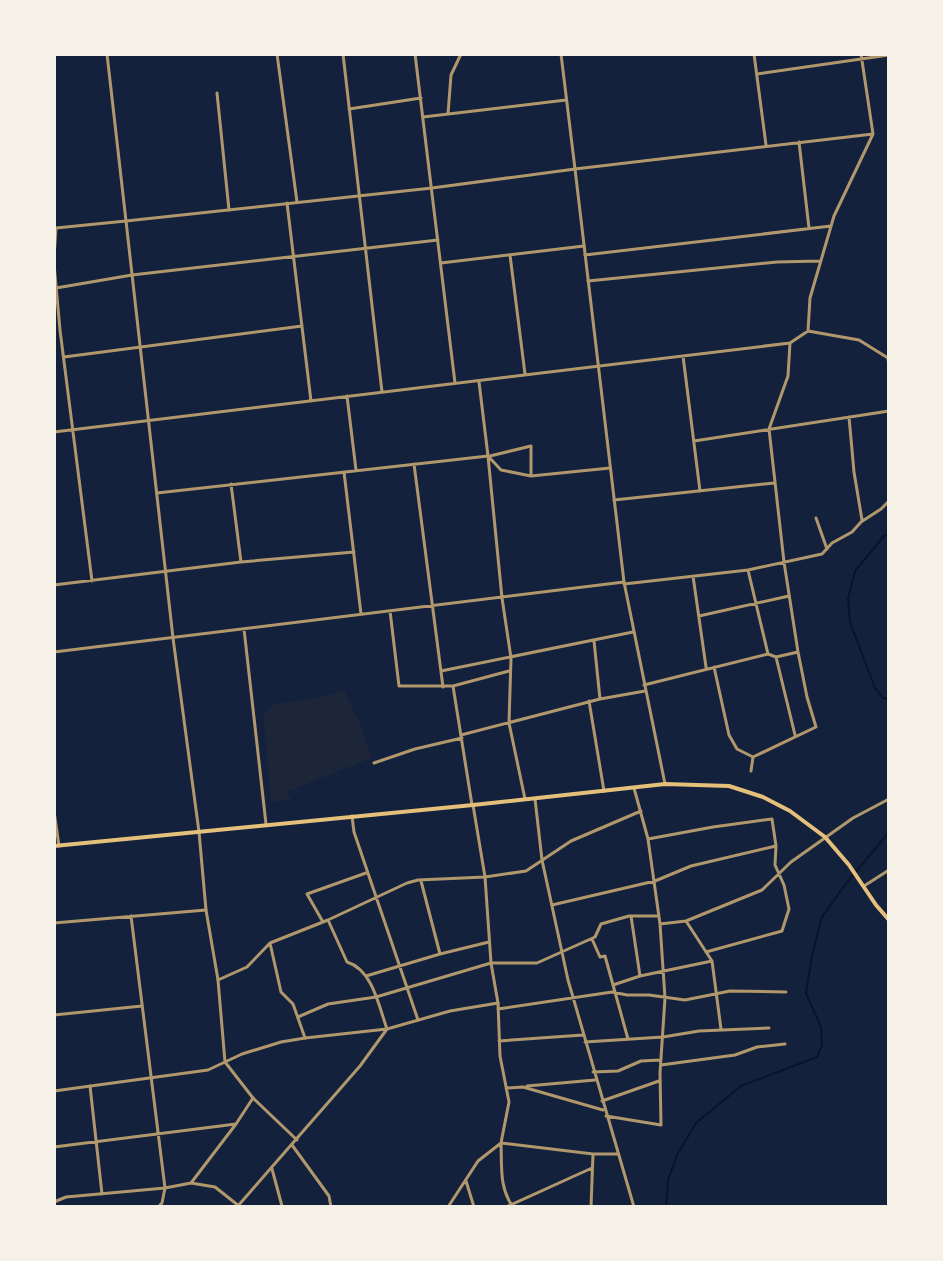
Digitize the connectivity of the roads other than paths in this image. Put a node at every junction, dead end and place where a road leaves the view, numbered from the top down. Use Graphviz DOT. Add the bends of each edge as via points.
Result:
graph roads {
  1 [pos="107,54"];
  2 [pos="277,54"];
  3 [pos="343,54"];
  4 [pos="415,54"];
  5 [pos="461,54"];
  6 [pos="561,54"];
  7 [pos="754,54"];
  8 [pos="889,55"];
  9 [pos="862,57"];
  10 [pos="757,74"];
  11 [pos="217,93"];
  12 [pos="421,98"];
  13 [pos="567,99"];
  14 [pos="349,109"];
  15 [pos="448,114"];
  16 [pos="423,117"];
  17 [pos="873,134"];
  18 [pos="799,142"];
  19 [pos="766,146"];
  20 [pos="575,169"];
  21 [pos="432,188"];
  22 [pos="359,196"];
  23 [pos="297,202"];
  24 [pos="287,203"];
  25 [pos="229,210"];
  26 [pos="126,221"];
  27 [pos="831,226"];
  28 [pos="809,228"];
  29 [pos="438,240"];
  30 [pos="584,246"];
  31 [pos="365,248"];
  32 [pos="510,255"];
  33 [pos="585,255"];
  34 [pos="294,257"];
  35 [pos="54,261"];
  36 [pos="821,261"];
  37 [pos="441,263"];
  38 [pos="132,275"];
  39 [pos="588,281"];
  40 [pos="56,288"];
  41 [pos="56,299"];
  42 [pos="302,326"];
  43 [pos="60,330"];
  44 [pos="808,331"];
  45 [pos="54,332"];
  46 [pos="790,343"];
  47 [pos="140,346"];
  48 [pos="683,356"];
  49 [pos="64,357"];
  50 [pos="888,358"];
  51 [pos="598,366"];
  52 [pos="889,367"];
  53 [pos="525,375"];
  54 [pos="478,381"];
  55 [pos="455,383"];
  56 [pos="382,392"];
  57 [pos="347,396"];
  58 [pos="311,401"];
  59 [pos="889,411"];
  60 [pos="849,417"];
  61 [pos="149,421"];
  62 [pos="73,429"];
  63 [pos="769,429"];
  64 [pos="54,432"];
  65 [pos="694,441"];
  66 [pos="488,456"];
  67 [pos="414,464"];
  68 [pos="610,468"];
  69 [pos="356,470"];
  70 [pos="344,472"];
  71 [pos="531,476"];
  72 [pos="775,483"];
  73 [pos="231,484"];
  74 [pos="700,491"];
  75 [pos="157,493"];
  76 [pos="614,500"];
  77 [pos="889,501"];
  78 [pos="816,518"];
  79 [pos="863,521"];
  80 [pos="827,549"];
  81 [pos="354,552"];
  82 [pos="241,562"];
  83 [pos="784,562"];
  84 [pos="748,570"];
  85 [pos="166,571"];
  86 [pos="693,576"];
  87 [pos="92,581"];
  88 [pos="624,583"];
  89 [pos="54,585"];
  90 [pos="789,596"];
  91 [pos="502,598"];
  92 [pos="756,602"];
  93 [pos="432,606"];
  94 [pos="390,611"];
  95 [pos="361,614"];
  96 [pos="699,616"];
  97 [pos="244,629"];
  98 [pos="634,632"];
  99 [pos="173,638"];
  100 [pos="594,641"];
  101 [pos="54,652"];
  102 [pos="798,652"];
  103 [pos="768,654"];
  104 [pos="776,657"];
  105 [pos="511,658"];
  106 [pos="714,667"];
  107 [pos="707,669"];
  108 [pos="441,671"];
  109 [pos="510,671"];
  110 [pos="644,685"];
  111 [pos="453,686"];
  112 [pos="443,687"];
  113 [pos="645,691"];
  114 [pos="600,699"];
  115 [pos="589,701"];
  116 [pos="509,723"];
  117 [pos="462,737"];
  118 [pos="795,737"];
  119 [pos="753,757"];
  120 [pos="374,763"];
  121 [pos="751,771"];
  122 [pos="665,784"];
  123 [pos="634,788"];
  124 [pos="604,791"];
  125 [pos="535,798"];
  126 [pos="525,799"];
  127 [pos="889,799"];
  128 [pos="473,805"];
  129 [pos="54,811"];
  130 [pos="641,811"];
  131 [pos="352,816"];
  132 [pos="266,825"];
  133 [pos="199,832"];
  134 [pos="825,837"];
  135 [pos="648,839"];
  136 [pos="56,846"];
  137 [pos="776,846"];
  138 [pos="542,860"];
  139 [pos="889,870"];
  140 [pos="368,872"];
  141 [pos="780,873"];
  142 [pos="485,877"];
  143 [pos="421,881"];
  144 [pos="655,881"];
  145 [pos="864,886"];
  146 [pos="376,897"];
  147 [pos="552,906"];
  148 [pos="206,910"];
  149 [pos="131,916"];
  150 [pos="631,916"];
  151 [pos="659,916"];
  152 [pos="889,920"];
  153 [pos="326,921"];
  154 [pos="686,921"];
  155 [pos="54,923"];
  156 [pos="660,924"];
  157 [pos="592,939"];
  158 [pos="490,942"];
  159 [pos="270,943"];
  160 [pos="706,952"];
  161 [pos="562,953"];
  162 [pos="440,954"];
  163 [pos="712,961"];
  164 [pos="491,963"];
  165 [pos="399,965"];
  166 [pos="662,971"];
  167 [pos="366,976"];
  168 [pos="640,976"];
  169 [pos="218,980"];
  170 [pos="613,985"];
  171 [pos="406,988"];
  172 [pos="786,992"];
  173 [pos="615,993"];
  174 [pos="716,993"];
  175 [pos="376,997"];
  176 [pos="665,998"];
  177 [pos="573,999"];
  178 [pos="498,1003"];
  179 [pos="142,1006"];
  180 [pos="498,1009"];
  181 [pos="54,1015"];
  182 [pos="298,1017"];
  183 [pos="418,1020"];
  184 [pos="769,1028"];
  185 [pos="387,1029"];
  186 [pos="722,1031"];
  187 [pos="583,1035"];
  188 [pos="663,1037"];
  189 [pos="305,1038"];
  190 [pos="628,1039"];
  191 [pos="499,1041"];
  192 [pos="585,1042"];
  193 [pos="785,1044"];
  194 [pos="225,1062"];
  195 [pos="661,1062"];
  196 [pos="593,1072"];
  197 [pos="151,1078"];
  198 [pos="596,1080"];
  199 [pos="660,1081"];
  200 [pos="90,1086"];
  201 [pos="523,1087"];
  202 [pos="506,1088"];
  203 [pos="54,1091"];
  204 [pos="253,1098"];
  205 [pos="602,1101"];
  206 [pos="606,1114"];
  207 [pos="236,1124"];
  208 [pos="158,1134"];
  209 [pos="297,1140"];
  210 [pos="96,1141"];
  211 [pos="501,1143"];
  212 [pos="292,1145"];
  213 [pos="54,1147"];
  214 [pos="593,1154"];
  215 [pos="618,1154"];
  216 [pos="272,1168"];
  217 [pos="592,1168"];
  218 [pos="466,1181"];
  219 [pos="191,1183"];
  220 [pos="165,1188"];
  221 [pos="102,1194"];
  222 [pos="54,1202"];
  223 [pos="238,1206"];
  224 [pos="512,1206"];
  225 [pos="158,1207"];
  226 [pos="281,1207"];
  227 [pos="331,1207"];
  228 [pos="448,1207"];
  229 [pos="474,1207"];
  230 [pos="506,1207"];
  231 [pos="591,1207"];
  232 [pos="634,1207"];
  1 -- 26 [label="street"];
  2 -- 23 [label="street"];
  3 -- 14 [label="street"];
  4 -- 12 [label="street"];
  5 -- 15 [label="street" via="451,75"];
  6 -- 13 [label="street"];
  7 -- 10 [label="street"];
  8 -- 9 [label="street"];
  9 -- 10 [label="street"];
  9 -- 17 [label="street"];
  10 -- 19 [label="street"];
  11 -- 25 [label="street"];
  12 -- 14 [label="street"];
  12 -- 16 [label="street"];
  13 -- 15 [label="street"];
  13 -- 20 [label="street"];
  14 -- 22 [label="street"];
  15 -- 16 [label="street"];
  16 -- 21 [label="street"];
  17 -- 18 [label="street"];
  17 -- 27 [label="street"];
  18 -- 19 [label="street"];
  18 -- 28 [label="street"];
  19 -- 20 [label="street"];
  20 -- 21 [label="street"];
  20 -- 30 [label="street"];
  21 -- 22 [label="street"];
  21 -- 29 [label="street"];
  22 -- 23 [label="street"];
  22 -- 31 [label="street"];
  23 -- 24 [label="street"];
  24 -- 25 [label="street"];
  24 -- 34 [label="street"];
  25 -- 26 [label="street"];
  26 -- 35 [label="street" via="56,228"];
  26 -- 38 [label="street"];
  27 -- 28 [label="street"];
  27 -- 36 [label="street"];
  28 -- 33 [label="street"];
  29 -- 31 [label="street"];
  29 -- 37 [label="street"];
  30 -- 32 [label="street"];
  30 -- 33 [label="street"];
  31 -- 34 [label="street"];
  31 -- 56 [label="street"];
  32 -- 37 [label="street"];
  32 -- 53 [label="street"];
  33 -- 39 [label="street"];
  34 -- 38 [label="street"];
  34 -- 42 [label="street"];
  35 -- 40 [label="street"];
  36 -- 39 [label="street"];
  36 -- 44 [label="street" via="810,298"];
  37 -- 55 [label="street"];
  38 -- 40 [label="street"];
  38 -- 47 [label="street"];
  39 -- 51 [label="street"];
  40 -- 41 [label="street"];
  41 -- 43 [label="street"];
  42 -- 47 [label="street"];
  42 -- 58 [label="street"];
  43 -- 45 [label="street"];
  43 -- 49 [label="street"];
  44 -- 46 [label="street"];
  44 -- 50 [label="street" via="859,340"];
  46 -- 48 [label="street"];
  46 -- 63 [label="street" via="788,376"];
  47 -- 49 [label="street"];
  47 -- 61 [label="street"];
  48 -- 51 [label="street"];
  48 -- 65 [label="street"];
  49 -- 62 [label="street"];
  50 -- 52 [label="street"];
  51 -- 53 [label="street"];
  51 -- 68 [label="street"];
  53 -- 54 [label="street"];
  54 -- 55 [label="street"];
  54 -- 66 [label="street"];
  55 -- 56 [label="street"];
  56 -- 57 [label="street"];
  57 -- 58 [label="street"];
  57 -- 69 [label="street"];
  58 -- 61 [label="street"];
  59 -- 60 [label="street"];
  60 -- 63 [label="street"];
  60 -- 79 [label="street"];
  61 -- 62 [label="street"];
  61 -- 75 [label="street"];
  62 -- 64 [label="street"];
  62 -- 87 [label="street"];
  63 -- 65 [label="street"];
  63 -- 72 [label="street"];
  65 -- 74 [label="street"];
  66 -- 67 [label="street"];
  66 -- 71 [label="street" via="501,470"];
  66 -- 71 [label="street" via="531,446"];
  66 -- 91 [label="street"];
  67 -- 69 [label="street"];
  67 -- 93 [label="street"];
  68 -- 71 [label="street"];
  68 -- 76 [label="street"];
  69 -- 70 [label="street"];
  70 -- 73 [label="street"];
  70 -- 81 [label="street"];
  72 -- 74 [label="street"];
  72 -- 83 [label="street"];
  73 -- 75 [label="street"];
  73 -- 82 [label="street"];
  74 -- 76 [label="street"];
  75 -- 85 [label="street"];
  76 -- 88 [label="street"];
  77 -- 79 [label="street"];
  78 -- 80 [label="street"];
  79 -- 80 [label="street"];
  80 -- 83 [label="street"];
  81 -- 82 [label="street"];
  81 -- 95 [label="street"];
  82 -- 85 [label="street"];
  83 -- 84 [label="street"];
  83 -- 90 [label="street"];
  84 -- 86 [label="street"];
  84 -- 92 [label="street"];
  85 -- 87 [label="street"];
  85 -- 99 [label="street"];
  86 -- 88 [label="street"];
  86 -- 96 [label="street"];
  87 -- 89 [label="street"];
  88 -- 91 [label="street"];
  88 -- 98 [label="street"];
  90 -- 92 [label="street"];
  90 -- 102 [label="street"];
  91 -- 93 [label="street"];
  91 -- 105 [label="street"];
  92 -- 96 [label="street"];
  92 -- 103 [label="street"];
  93 -- 94 [label="street"];
  93 -- 108 [label="street"];
  94 -- 95 [label="street"];
  94 -- 112 [label="street" via="399,686"];
  95 -- 97 [label="street"];
  96 -- 107 [label="street"];
  97 -- 99 [label="street"];
  97 -- 132 [label="street"];
  98 -- 100 [label="street"];
  98 -- 110 [label="street"];
  99 -- 101 [label="street"];
  99 -- 133 [label="street"];
  100 -- 105 [label="street"];
  100 -- 114 [label="street"];
  102 -- 104 [label="street"];
  102 -- 118 [label="street" via="816,727"];
  103 -- 104 [label="street"];
  103 -- 106 [label="street"];
  104 -- 118 [label="street"];
  105 -- 108 [label="street"];
  105 -- 109 [label="street"];
  106 -- 107 [label="street"];
  106 -- 119 [label="street" via="729,735 737,749"];
  107 -- 110 [label="street"];
  108 -- 112 [label="street"];
  109 -- 111 [label="street"];
  109 -- 116 [label="street"];
  110 -- 113 [label="street"];
  111 -- 112 [label="street"];
  111 -- 117 [label="street"];
  113 -- 114 [label="street"];
  113 -- 122 [label="street"];
  114 -- 115 [label="street"];
  115 -- 116 [label="street"];
  115 -- 124 [label="street"];
  116 -- 117 [label="street"];
  116 -- 126 [label="street"];
  117 -- 120 [label="street"];
  117 -- 128 [label="street"];
  118 -- 119 [label="street"];
  119 -- 121 [label="street"];
  122 -- 123 [label="main road"];
  122 -- 134 [label="main road" via="729,786 763,797"];
  123 -- 124 [label="main road"];
  123 -- 130 [label="street"];
  124 -- 125 [label="main road"];
  125 -- 126 [label="main road"];
  125 -- 138 [label="street"];
  126 -- 128 [label="main road"];
  127 -- 134 [label="street"];
  128 -- 131 [label="main road"];
  128 -- 142 [label="street"];
  129 -- 136 [label="street"];
  130 -- 135 [label="street"];
  130 -- 138 [label="street" via="571,841"];
  131 -- 132 [label="main road"];
  131 -- 140 [label="street"];
  132 -- 133 [label="main road"];
  133 -- 136 [label="main road"];
  133 -- 148 [label="street"];
  134 -- 141 [label="street"];
  134 -- 145 [label="main road"];
  135 -- 137 [label="street" via="772,819"];
  135 -- 144 [label="street"];
  137 -- 141 [label="street"];
  137 -- 144 [label="street" via="691,866"];
  138 -- 142 [label="street" via="526,871"];
  138 -- 147 [label="street"];
  139 -- 145 [label="street"];
  140 -- 146 [label="street"];
  140 -- 153 [label="street" via="307,894"];
  141 -- 154 [label="street" via="762,890"];
  141 -- 160 [label="street" via="789,909 782,931"];
  142 -- 143 [label="street"];
  142 -- 158 [label="street"];
  143 -- 146 [label="street"];
  143 -- 162 [label="street"];
  144 -- 147 [label="street"];
  144 -- 151 [label="street"];
  145 -- 152 [label="main road"];
  146 -- 153 [label="street"];
  146 -- 165 [label="street"];
  147 -- 161 [label="street"];
  148 -- 149 [label="street"];
  148 -- 169 [label="street"];
  149 -- 155 [label="street"];
  149 -- 179 [label="street"];
  150 -- 151 [label="street"];
  150 -- 157 [label="street" via="601,924"];
  150 -- 168 [label="street"];
  151 -- 156 [label="street"];
  153 -- 159 [label="street"];
  153 -- 167 [label="street" via="347,962"];
  154 -- 156 [label="street"];
  154 -- 160 [label="street"];
  156 -- 166 [label="street"];
  157 -- 161 [label="street"];
  157 -- 170 [label="street" via="600,957 605,956"];
  158 -- 162 [label="street"];
  158 -- 164 [label="street"];
  159 -- 169 [label="street" via="247,967"];
  159 -- 182 [label="street" via="281,992"];
  160 -- 163 [label="street"];
  161 -- 164 [label="street" via="537,963"];
  161 -- 177 [label="street"];
  162 -- 165 [label="street"];
  163 -- 166 [label="street"];
  163 -- 174 [label="street"];
  164 -- 171 [label="street"];
  164 -- 178 [label="street"];
  165 -- 167 [label="street"];
  165 -- 171 [label="street"];
  166 -- 168 [label="street"];
  166 -- 176 [label="street"];
  167 -- 175 [label="street"];
  168 -- 170 [label="street"];
  169 -- 194 [label="street"];
  170 -- 173 [label="street"];
  171 -- 175 [label="street"];
  171 -- 183 [label="street"];
  172 -- 174 [label="street"];
  173 -- 176 [label="street"];
  173 -- 177 [label="street"];
  173 -- 190 [label="street"];
  174 -- 176 [label="street"];
  174 -- 186 [label="street"];
  175 -- 182 [label="street" via="328,1004"];
  175 -- 185 [label="street"];
  176 -- 188 [label="street"];
  177 -- 180 [label="street"];
  177 -- 187 [label="street"];
  178 -- 180 [label="street"];
  178 -- 183 [label="street"];
  179 -- 181 [label="street"];
  179 -- 197 [label="street"];
  180 -- 191 [label="street"];
  182 -- 189 [label="street"];
  183 -- 185 [label="street"];
  184 -- 186 [label="street"];
  185 -- 189 [label="street"];
  185 -- 209 [label="street"];
  186 -- 188 [label="street"];
  187 -- 191 [label="street"];
  187 -- 192 [label="street"];
  188 -- 190 [label="street"];
  188 -- 195 [label="street"];
  189 -- 194 [label="street"];
  190 -- 192 [label="street"];
  191 -- 202 [label="street"];
  192 -- 196 [label="street"];
  193 -- 195 [label="street"];
  194 -- 197 [label="street" via="208,1070"];
  194 -- 204 [label="street"];
  195 -- 196 [label="street"];
  195 -- 199 [label="street"];
  196 -- 198 [label="street"];
  197 -- 200 [label="street"];
  197 -- 208 [label="street"];
  198 -- 201 [label="street"];
  198 -- 205 [label="street"];
  199 -- 205 [label="street"];
  199 -- 206 [label="street" via="661,1125"];
  200 -- 203 [label="street"];
  200 -- 210 [label="street"];
  201 -- 202 [label="street"];
  201 -- 206 [label="street"];
  202 -- 211 [label="street" via="509,1102"];
  204 -- 207 [label="street"];
  204 -- 209 [label="street"];
  205 -- 206 [label="street"];
  206 -- 215 [label="street"];
  207 -- 208 [label="street"];
  207 -- 219 [label="street"];
  208 -- 210 [label="street"];
  208 -- 220 [label="street"];
  209 -- 212 [label="street"];
  210 -- 213 [label="street"];
  210 -- 221 [label="street"];
  211 -- 214 [label="street"];
  211 -- 218 [label="street" via="478,1161"];
  211 -- 224 [label="street" via="505,1197"];
  212 -- 216 [label="street"];
  212 -- 227 [label="street" via="329,1196"];
  214 -- 215 [label="street"];
  214 -- 217 [label="street"];
  215 -- 232 [label="street"];
  216 -- 223 [label="street"];
  216 -- 226 [label="street"];
  217 -- 224 [label="street"];
  217 -- 231 [label="street"];
  218 -- 228 [label="street"];
  218 -- 229 [label="street"];
  219 -- 220 [label="street"];
  219 -- 223 [label="street" via="215,1187"];
  220 -- 221 [label="street"];
  220 -- 225 [label="street"];
  221 -- 222 [label="street"];
  224 -- 230 [label="street"];
}
